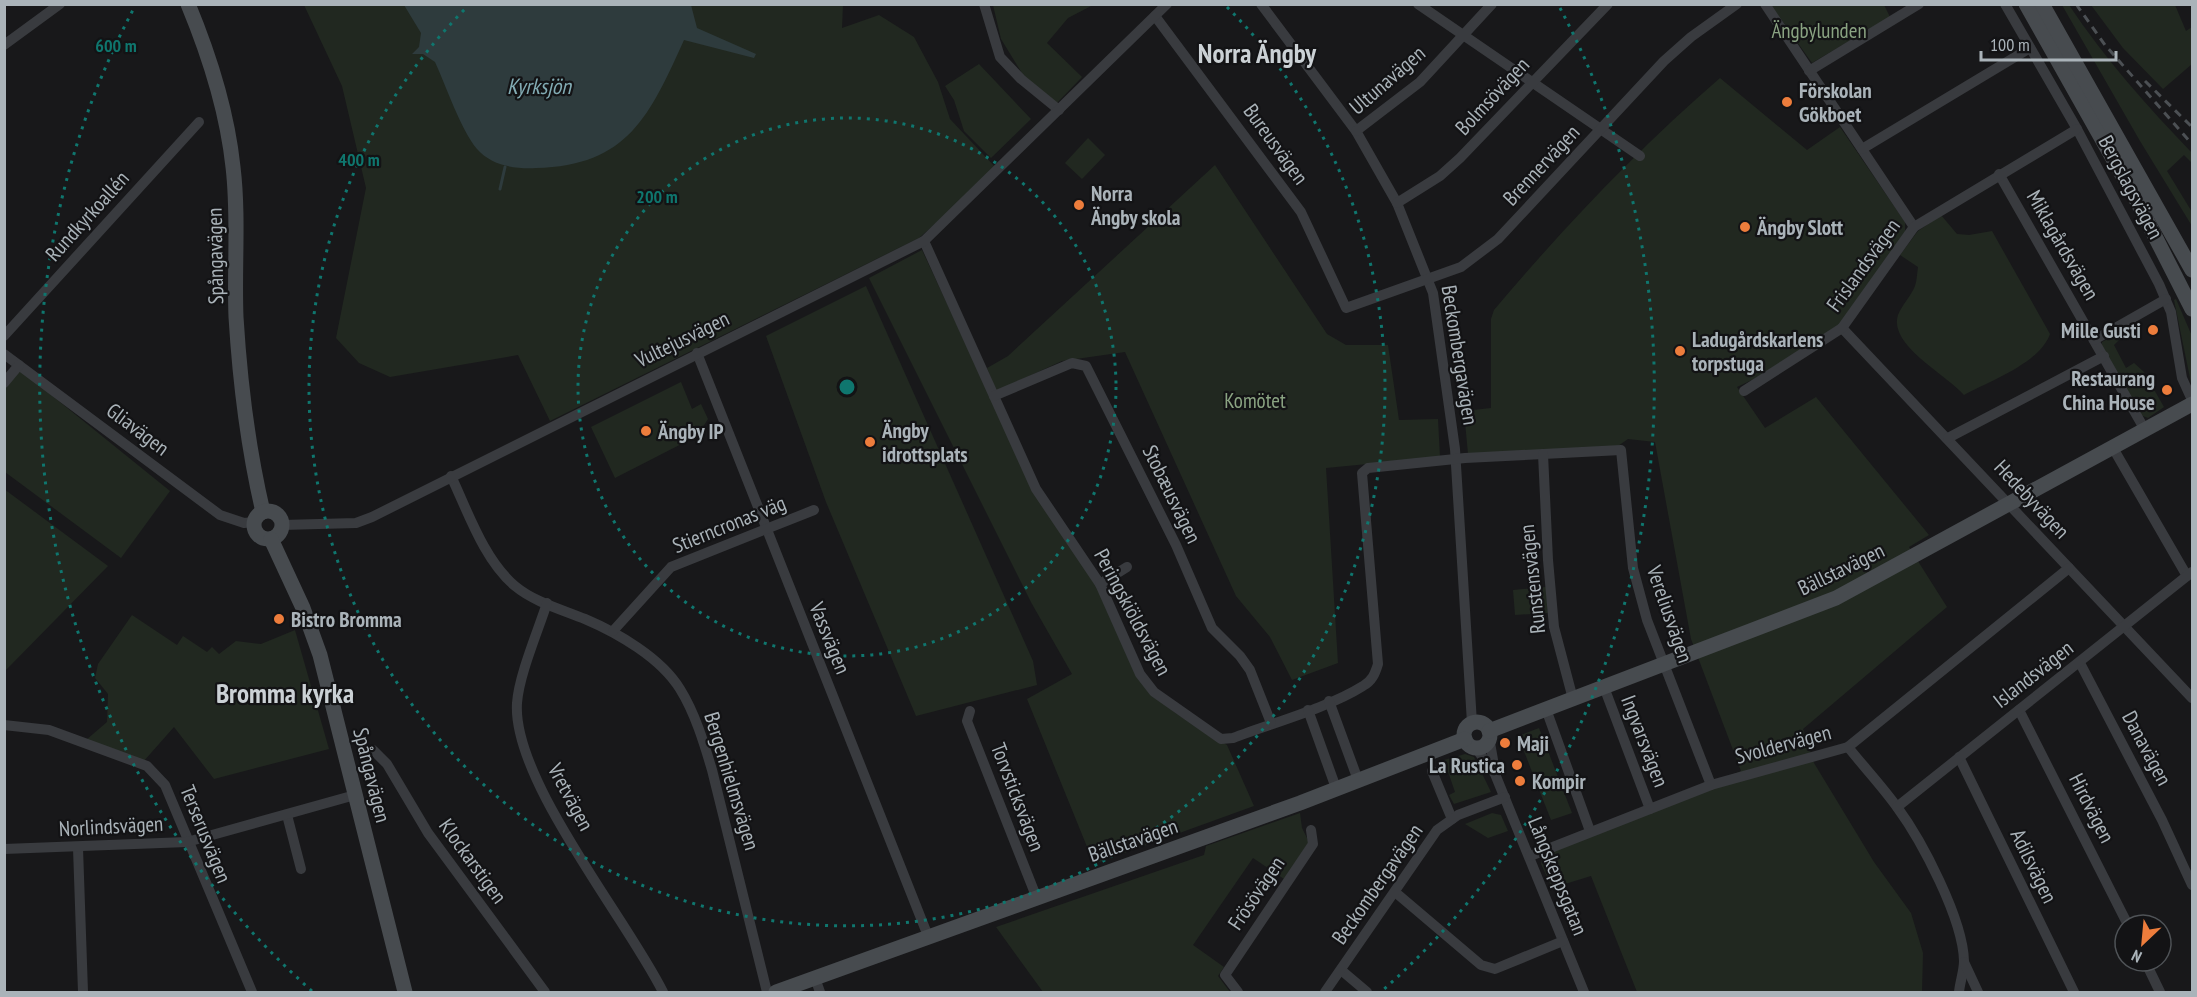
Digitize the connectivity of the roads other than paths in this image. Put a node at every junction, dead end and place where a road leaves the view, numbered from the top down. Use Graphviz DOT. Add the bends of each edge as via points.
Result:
graph roads {
  1 [pos="60,4"];
  2 [pos="188,4"];
  3 [pos="984,4"];
  4 [pos="1167,4"];
  5 [pos="1261,4"];
  6 [pos="1418,4"];
  7 [pos="1492,4"];
  8 [pos="1608,4"];
  9 [pos="1737,4"];
  10 [pos="1765,4"];
  11 [pos="1919,4"];
  12 [pos="2005,4"];
  13 [pos="2026,4"];
  14 [pos="2042,4"];
  15 [pos="1155,16"];
  16 [pos="1463,35"];
  17 [pos="4,45"];
  18 [pos="2030,48"];
  19 [pos="1809,71"];
  20 [pos="1531,82"];
  21 [pos="1059,110"];
  22 [pos="199,122"];
  23 [pos="1601,129"];
  24 [pos="2077,129"];
  25 [pos="1356,131"];
  26 [pos="1862,149"];
  27 [pos="1640,156"];
  28 [pos="1999,174"];
  29 [pos="1397,203"];
  30 [pos="1914,227"];
  31 [pos="924,241"];
  32 [pos="2158,241"];
  33 [pos="2193,270"];
  34 [pos="1429,279"];
  35 [pos="2193,294"];
  36 [pos="2166,299"];
  37 [pos="1346,308"];
  38 [pos="2193,309"];
  39 [pos="1842,328"];
  40 [pos="4,336"];
  41 [pos="2094,340"];
  42 [pos="697,353"];
  43 [pos="4,354"];
  44 [pos="2104,356"];
  45 [pos="19,365"];
  46 [pos="4,383"];
  47 [pos="1744,391"];
  48 [pos="994,396"];
  49 [pos="2193,399"];
  50 [pos="2193,404"];
  51 [pos="2145,430"];
  52 [pos="1948,438"];
  53 [pos="2114,448"];
  54 [pos="1543,454"];
  55 [pos="1455,459"];
  56 [pos="452,476"];
  57 [pos="2009,503"];
  58 [pos="814,510"];
  59 [pos="258,517"];
  60 [pos="282,525"];
  61 [pos="766,531"];
  62 [pos="271,539"];
  63 [pos="1127,567"];
  64 [pos="2069,568"];
  65 [pos="2190,574"];
  66 [pos="1100,584"];
  67 [pos="547,603"];
  68 [pos="2124,626"];
  69 [pos="613,631"];
  70 [pos="2080,663"];
  71 [pos="1665,664"];
  72 [pos="1604,687"];
  73 [pos="2193,698"];
  74 [pos="1573,699"];
  75 [pos="1329,701"];
  76 [pos="1546,709"];
  77 [pos="1308,710"];
  78 [pos="2019,710"];
  79 [pos="970,711"];
  80 [pos="1271,723"];
  81 [pos="1472,723"];
  82 [pos="4,725"];
  83 [pos="1489,734"];
  84 [pos="1470,743"];
  85 [pos="1848,747"];
  86 [pos="372,750"];
  87 [pos="1959,757"];
  88 [pos="1432,771"];
  89 [pos="1495,774"];
  90 [pos="1358,780"];
  91 [pos="1711,785"];
  92 [pos="1336,788"];
  93 [pos="355,795"];
  94 [pos="1505,797"];
  95 [pos="1897,807"];
  96 [pos="1650,809"];
  97 [pos="287,815"];
  98 [pos="1452,819"];
  99 [pos="1311,830"];
  100 [pos="1590,831"];
  101 [pos="187,842"];
  102 [pos="78,848"];
  103 [pos="4,849"];
  104 [pos="1530,855"];
  105 [pos="301,869"];
  106 [pos="2193,885"];
  107 [pos="1395,892"];
  108 [pos="1036,896"];
  109 [pos="2122,913"];
  110 [pos="928,936"];
  111 [pos="1563,941"];
  112 [pos="1964,961"];
  113 [pos="1341,970"];
  114 [pos="2151,973"];
  115 [pos="818,985"];
  116 [pos="83,993"];
  117 [pos="252,993"];
  118 [pos="405,993"];
  119 [pos="545,993"];
  120 [pos="663,993"];
  121 [pos="767,993"];
  122 [pos="776,993"];
  123 [pos="1238,993"];
  124 [pos="1325,993"];
  125 [pos="1367,993"];
  126 [pos="1584,993"];
  127 [pos="1959,993"];
  128 [pos="1978,993"];
  129 [pos="2073,993"];
  130 [pos="2160,993"];
  1 -- 17 [label="street"];
  2 -- 59 [label="street, Spångavägen" via="208,52 221,99 233,167 236,317"];
  3 -- 21 [label="street" via="1000,57"];
  4 -- 15 [label="street, Vultejusvägen"];
  5 -- 25 [label="street, Beckombergavägen"];
  6 -- 16 [label="street"];
  7 -- 16 [label="street, Ultunavägen"];
  8 -- 20 [label="street, Bolmsövägen"];
  9 -- 23 [label="street, Brennervägen" via="1691,36"];
  10 -- 19 [label="street"];
  11 -- 19 [label="street"];
  12 -- 18 [label="street, Bergslagsvägen"];
  13 -- 32 [label="street, Bergslagsvägen"];
  14 -- 33 [label="street, Bergslagsvägen"];
  15 -- 21 [label="street, Vultejusvägen"];
  15 -- 37 [label="street, Bureusvägen" via="1301,212"];
  16 -- 20 [label="street"];
  16 -- 25 [label="street, Ultunavägen" via="1420,82"];
  18 -- 24 [label="street, Bergslagsvägen"];
  18 -- 26 [label="street"];
  19 -- 26 [label="street"];
  20 -- 23 [label="street"];
  20 -- 29 [label="street, Bolmsövägen" via="1453,164"];
  21 -- 31 [label="street, Vultejusvägen"];
  22 -- 40 [label="street, Rundkyrkoallén"];
  23 -- 27 [label="street"];
  23 -- 34 [label="street, Brennervägen" via="1498,239 1461,267"];
  24 -- 28 [label="street, Frislandsvägen"];
  24 -- 36 [label="street, Bergslagsvägen"];
  25 -- 29 [label="street, Beckombergavägen"];
  26 -- 30 [label="street"];
  28 -- 30 [label="street, Frislandsvägen"];
  28 -- 41 [label="street, Miklagårdsvägen"];
  29 -- 34 [label="street, Beckombergavägen"];
  30 -- 39 [label="street, Frislandsvägen"];
  31 -- 42 [label="street, Vultejusvägen"];
  31 -- 48 [label="street, Peringskiöldsvägen"];
  32 -- 35 [label="street" via="2171,254"];
  32 -- 38 [label="street, Bergslagsvägen"];
  34 -- 37 [label="street, Brennervägen"];
  34 -- 55 [label="street, Beckombergavägen"];
  36 -- 41 [label="street"];
  36 -- 49 [label="street, Bergslagsvägen" via="2182,378"];
  39 -- 47 [label="street, Frislandsvägen"];
  39 -- 52 [label="street, Hedebyvägen"];
  41 -- 44 [label="street, Miklagårdsvägen"];
  42 -- 56 [label="street, Vultejusvägen"];
  42 -- 61 [label="street, Vassvägen"];
  43 -- 45 [label="street, Gliavägen"];
  44 -- 51 [label="street, Miklagårdsvägen"];
  44 -- 52 [label="street"];
  45 -- 46 [label="street"];
  45 -- 59 [label="street, Gliavägen" via="220,515 244,523"];
  48 -- 66 [label="street, Peringskiöldsvägen" via="1036,489"];
  48 -- 80 [label="street, Stobæusvägen" via="1072,363 1086,366 1176,545 1212,628 1250,670"];
  50 -- 51 [label="street, Bällstavägen"];
  51 -- 53 [label="street, Bällstavägen"];
  52 -- 57 [label="street, Hedebyvägen"];
  53 -- 57 [label="street, Bällstavägen"];
  53 -- 65 [label="street"];
  54 -- 55 [label="street"];
  54 -- 71 [label="street, Vereliusvägen" via="1621,450 1633,568 1647,620"];
  54 -- 74 [label="street, Runstensvägen" via="1554,627"];
  55 -- 75 [label="street, Peringskiöldsvägen" via="1368,468 1362,473 1378,664 1373,678 1363,687"];
  55 -- 81 [label="street, Beckombergavägen"];
  56 -- 60 [label="street, Vultejusvägen" via="356,523"];
  56 -- 67 [label="street, Bergenhielmsvägen" via="503,575"];
  57 -- 64 [label="street, Hedebyvägen"];
  57 -- 71 [label="street, Bällstavägen" via="1836,598"];
  58 -- 61 [label="street, Stierncronas väg"];
  59 -- 60 [label="street" via="276,513"];
  59 -- 62 [label="street" via="256,534"];
  60 -- 62 [label="street" via="279,534"];
  61 -- 69 [label="street, Stierncronas väg" via="671,567"];
  61 -- 110 [label="street, Vassvägen"];
  62 -- 93 [label="street, Spångavägen" via="320,655"];
  63 -- 66 [label="street"];
  64 -- 68 [label="street, Hedebyvägen"];
  64 -- 85 [label="street, Svoldervägen"];
  65 -- 68 [label="street, Islandsvägen"];
  66 -- 80 [label="street, Peringskiöldsvägen" via="1140,674 1154,692 1221,739"];
  67 -- 69 [label="street, Bergenhielmsvägen"];
  67 -- 120 [label="street, Vretvägen" via="517,701 518,733 564,829 645,957"];
  68 -- 70 [label="street, Islandsvägen"];
  68 -- 73 [label="street, Hedebyvägen"];
  69 -- 121 [label="street, Bergenhielmsvägen" via="638,648 680,688 703,739"];
  70 -- 78 [label="street, Islandsvägen"];
  70 -- 106 [label="street, Danavägen"];
  71 -- 72 [label="street, Bällstavägen"];
  71 -- 91 [label="street, Vereliusvägen"];
  72 -- 74 [label="street, Bällstavägen"];
  72 -- 96 [label="street, Ingvarsvägen"];
  74 -- 76 [label="street, Bällstavägen"];
  75 -- 77 [label="street, Peringskiöldsvägen"];
  75 -- 90 [label="street"];
  76 -- 83 [label="street, Bällstavägen"];
  76 -- 100 [label="street"];
  77 -- 80 [label="street, Peringskiöldsvägen"];
  77 -- 92 [label="street"];
  78 -- 87 [label="street, Islandsvägen"];
  78 -- 109 [label="street, Hirdvägen"];
  79 -- 108 [label="street, Torvsticksvägen" via="967,720"];
  81 -- 83 [label="street" via="1481,723"];
  81 -- 84 [label="street" via="1466,728"];
  82 -- 101 [label="street, Terserusvägen" via="49,730 147,766 165,785"];
  83 -- 84 [label="street, Bällstavägen" via="1483,746"];
  83 -- 89 [label="street, Långskeppsgatan"];
  84 -- 89 [label="street, Långskeppsgatan"];
  84 -- 90 [label="street, Bällstavägen"];
  85 -- 91 [label="street, Svoldervägen"];
  85 -- 95 [label="street"];
  86 -- 119 [label="street, Klockarstigen" via="387,764 428,833"];
  87 -- 95 [label="street, Islandsvägen"];
  87 -- 129 [label="street, Adilsvägen"];
  88 -- 98 [label="street"];
  89 -- 94 [label="street, Långskeppsgatan"];
  90 -- 92 [label="street, Bällstavägen"];
  91 -- 96 [label="street, Svoldervägen"];
  92 -- 108 [label="street, Bällstavägen"];
  93 -- 97 [label="street, Norlindsvägen"];
  93 -- 118 [label="street, Spångavägen"];
  94 -- 98 [label="street, Beckombergavägen"];
  94 -- 104 [label="street, Långskeppsgatan"];
  95 -- 112 [label="street" via="1920,843 1949,903"];
  96 -- 100 [label="street, Svoldervägen"];
  97 -- 101 [label="street, Norlindsvägen"];
  97 -- 105 [label="street"];
  98 -- 107 [label="street, Beckombergavägen" via="1437,830"];
  99 -- 123 [label="street, Frösövägen" via="1313,843 1225,975"];
  100 -- 104 [label="street, Svoldervägen"];
  101 -- 102 [label="street, Norlindsvägen"];
  101 -- 117 [label="street, Terserusvägen"];
  102 -- 103 [label="street, Norlindsvägen"];
  102 -- 116 [label="street"];
  104 -- 111 [label="street, Långskeppsgatan"];
  107 -- 111 [label="street" via="1481,964 1494,969"];
  107 -- 113 [label="street, Beckombergavägen"];
  108 -- 110 [label="street, Bällstavägen"];
  110 -- 115 [label="street, Bällstavägen"];
  111 -- 126 [label="street, Långskeppsgatan"];
  112 -- 127 [label="street"];
  112 -- 128 [label="street"];
  113 -- 124 [label="street, Beckombergavägen"];
  113 -- 125 [label="street"];
  114 -- 130 [label="street"];
  115 -- 122 [label="street, Bällstavägen"];
}
